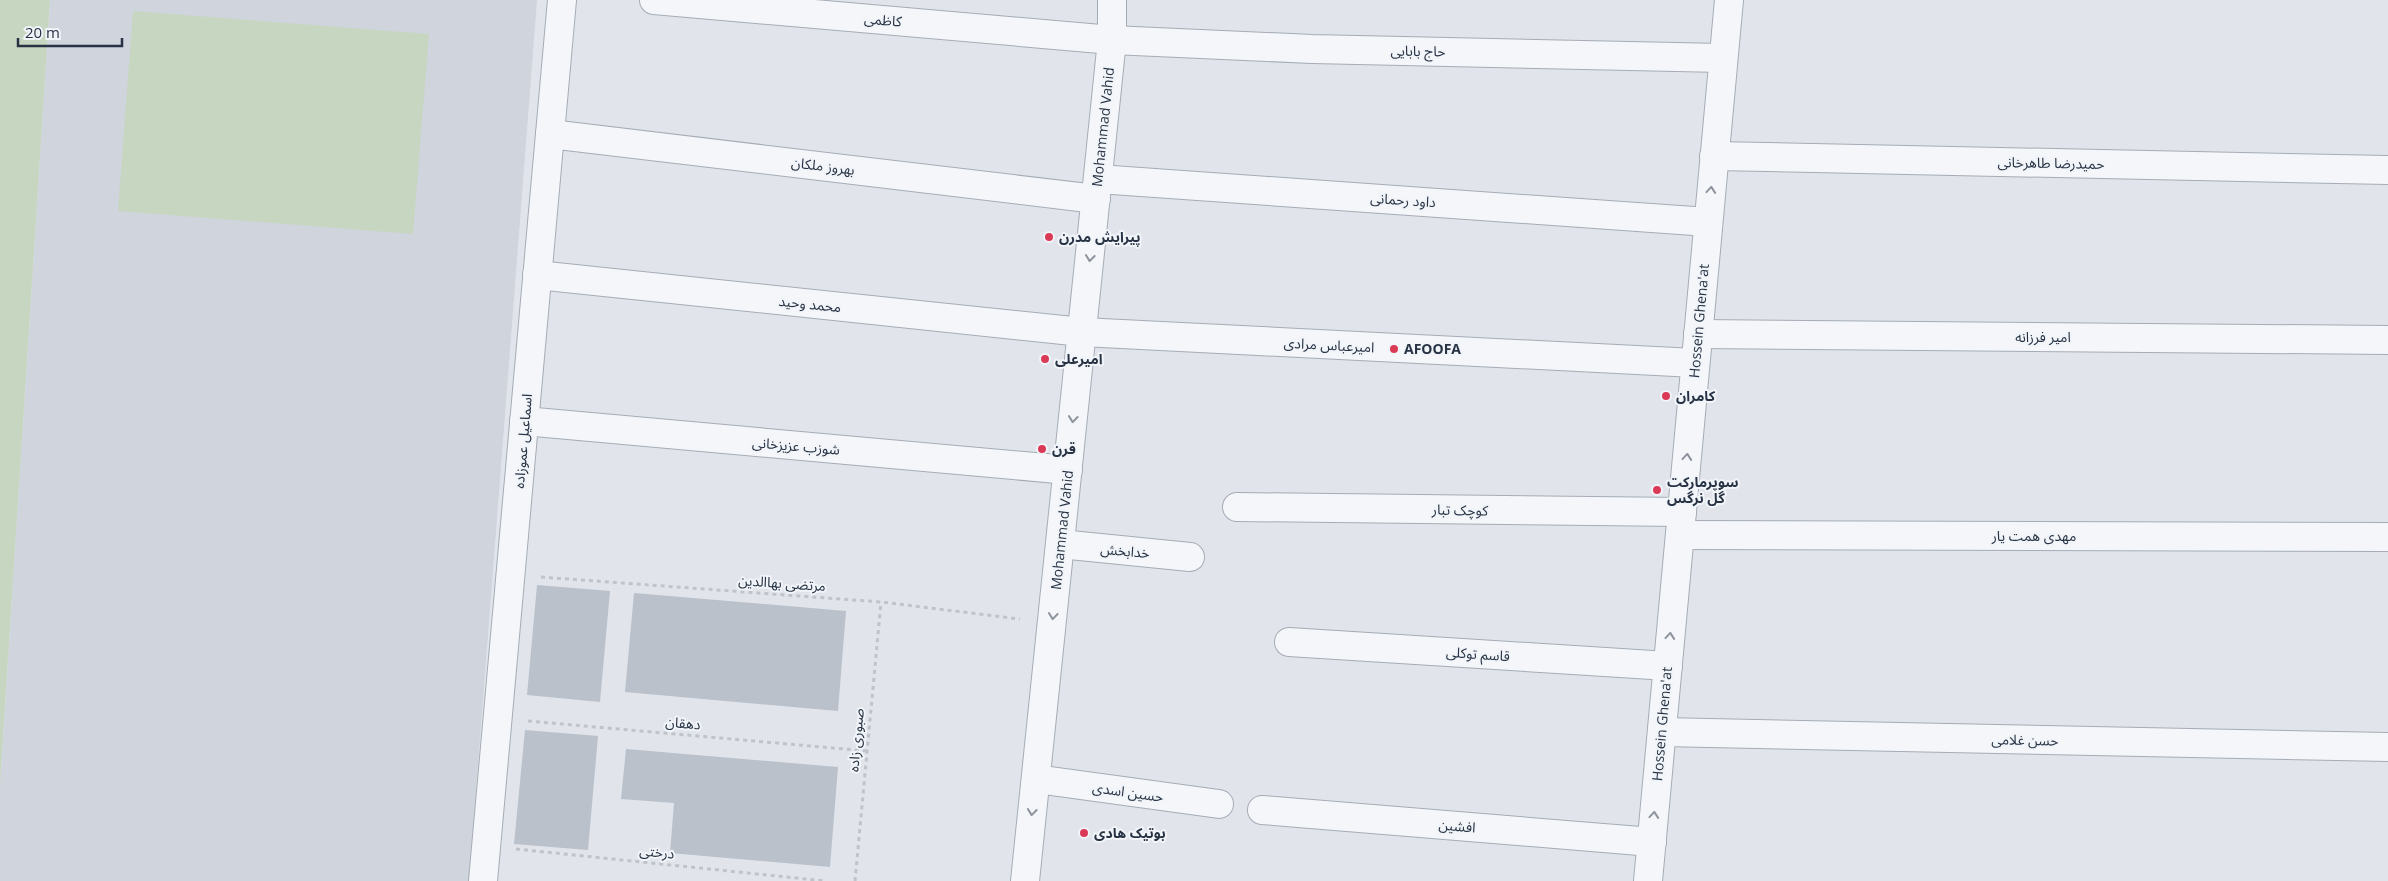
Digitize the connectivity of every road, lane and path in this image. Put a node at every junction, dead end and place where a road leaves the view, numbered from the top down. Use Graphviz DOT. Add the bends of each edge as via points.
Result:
graph roads {
  1 [pos="562,0"];
  2 [pos="654,0"];
  3 [pos="1112,0"];
  4 [pos="1729,0"];
  5 [pos="1112,40"];
  6 [pos="1723,58"];
  7 [pos="550,134"];
  8 [pos="1714,156"];
  9 [pos="2388,170"];
  10 [pos="1097,189"];
  11 [pos="1708,222"];
  12 [pos="537,275"];
  13 [pos="1082,332"];
  14 [pos="1698,334"];
  15 [pos="2388,340"];
  16 [pos="1695,364"];
  17 [pos="524,421"];
  18 [pos="1068,470"];
  19 [pos="1237,508"];
  20 [pos="1681,524"];
  21 [pos="2388,537"];
  22 [pos="1060,544"];
  23 [pos="1190,557"];
  24 [pos="510,575"];
  25 [pos="881,602"];
  26 [pos="1052,623"];
  27 [pos="1289,642"];
  28 [pos="1668,666"];
  29 [pos="498,718"];
  30 [pos="1662,732"];
  31 [pos="2388,748"];
  32 [pos="866,751"];
  33 [pos="1036,779"];
  34 [pos="1219,804"];
  35 [pos="1262,810"];
  36 [pos="1652,842"];
  37 [pos="486,846"];
  38 [pos="483,881"];
  39 [pos="825,881"];
  40 [pos="854,881"];
  41 [pos="1025,881"];
  42 [pos="1648,881"];
  1 -- 7 [label="street, اسماعیل عموزاده"];
  2 -- 5 [label="street, کاظمی"];
  3 -- 5 [label="street, Mohammad Vahid"];
  4 -- 6 [label="street, Hossein Ghena'at"];
  5 -- 6 [label="street, حاج بابایی" via="1312,49"];
  5 -- 10 [label="street, Mohammad Vahid"];
  6 -- 8 [label="street, Hossein Ghena'at"];
  7 -- 10 [label="street, بهروز ملکان"];
  7 -- 12 [label="street, اسماعیل عموزاده"];
  8 -- 9 [label="street, حمیدرضا طاهرخانی"];
  11 -- 8 [label="street, Hossein Ghena'at, one-way"];
  10 -- 11 [label="street, داود رحمانی"];
  10 -- 13 [label="street, Mohammad Vahid, one-way"];
  11 -- 14 [label="street, Hossein Ghena'at"];
  12 -- 13 [label="street, محمد وحید"];
  12 -- 17 [label="street, اسماعیل عموزاده"];
  13 -- 16 [label="street, امیرعباس مرادی"];
  13 -- 18 [label="street, Mohammad Vahid, one-way"];
  14 -- 15 [label="street, امیر فرزانه"];
  14 -- 16 [label="street, Hossein Ghena'at"];
  20 -- 16 [label="street, Hossein Ghena'at, one-way"];
  17 -- 18 [label="street, شوزب عزیزخانی"];
  17 -- 24 [label="street, اسماعیل عموزاده"];
  18 -- 22 [label="street, Mohammad Vahid"];
  19 -- 20 [label="street, کوچک تبار"];
  20 -- 21 [label="street, مهدی همت یار"];
  28 -- 20 [label="street, Hossein Ghena'at, one-way"];
  22 -- 23 [label="street, خدابخش"];
  22 -- 26 [label="street, Mohammad Vahid, one-way"];
  24 -- 25 [label="path, مرتضی بهاالدین"];
  24 -- 29 [label="street, اسماعیل عموزاده"];
  25 -- 26 [label="path, مرتضی بهاالدین"];
  25 -- 32 [label="path, صبوری زاده"];
  26 -- 33 [label="street, Mohammad Vahid"];
  27 -- 28 [label="street, قاسم توکلی"];
  28 -- 30 [label="street, Hossein Ghena'at"];
  29 -- 32 [label="path, دهقان"];
  29 -- 37 [label="street, اسماعیل عموزاده"];
  30 -- 31 [label="street, حسن غلامی"];
  36 -- 30 [label="street, Hossein Ghena'at, one-way"];
  32 -- 40 [label="path, صبوری زاده"];
  33 -- 34 [label="street, حسین اسدی"];
  33 -- 41 [label="street, Mohammad Vahid, one-way"];
  35 -- 36 [label="street, افشین"];
  36 -- 42 [label="street, Hossein Ghena'at"];
  37 -- 38 [label="street, اسماعیل عموزاده"];
  37 -- 39 [label="path, درختی"];
}
